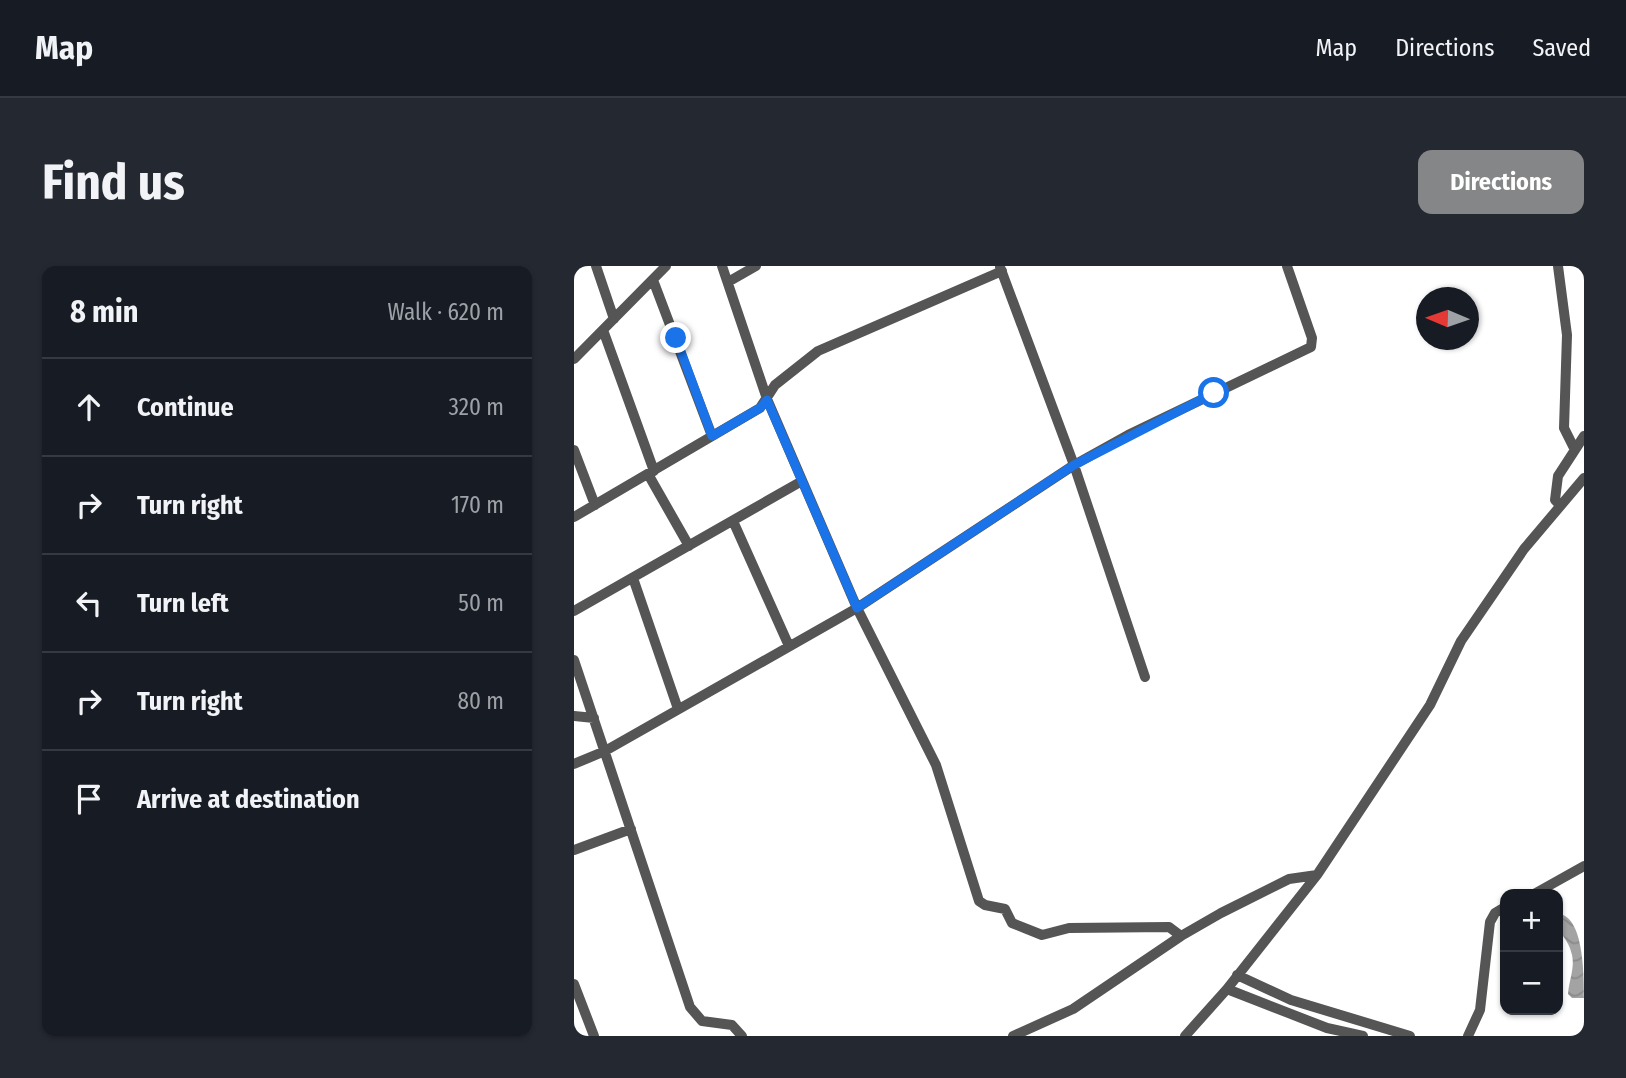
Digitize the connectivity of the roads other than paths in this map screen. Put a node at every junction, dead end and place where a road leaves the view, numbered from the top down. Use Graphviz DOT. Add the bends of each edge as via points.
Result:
graph roads {
  1 [pos="596,266"];
  2 [pos="666,266"];
  3 [pos="722,266"];
  4 [pos="756,266"];
  5 [pos="1287,266"];
  6 [pos="1558,266"];
  7 [pos="1000,269"];
  8 [pos="653,280"];
  9 [pos="728,282"];
  10 [pos="614,319"];
  11 [pos="603,330"];
  12 [pos="574,359"];
  13 [pos="767,400"];
  14 [pos="712,436"];
  15 [pos="1584,436"];
  16 [pos="574,450"];
  17 [pos="1575,450"];
  18 [pos="1074,465"];
  19 [pos="651,472"];
  20 [pos="1584,478"];
  21 [pos="802,481"];
  22 [pos="594,505"];
  23 [pos="1560,505"];
  24 [pos="574,517"];
  25 [pos="733,521"];
  26 [pos="689,546"];
  27 [pos="633,578"];
  28 [pos="857,608"];
  29 [pos="574,611"];
  30 [pos="789,646"];
  31 [pos="574,660"];
  32 [pos="1145,677"];
  33 [pos="678,709"];
  34 [pos="574,716"];
  35 [pos="594,718"];
  36 [pos="605,751"];
  37 [pos="574,764"];
  38 [pos="631,829"];
  39 [pos="574,850"];
  40 [pos="1584,866"];
  41 [pos="1317,876"];
  42 [pos="1543,889"];
  43 [pos="1500,910"];
  44 [pos="1181,936"];
  45 [pos="1237,975"];
  46 [pos="574,984"];
  47 [pos="1227,989"];
  48 [pos="1473,1033"];
  49 [pos="594,1036"];
  50 [pos="743,1036"];
  51 [pos="1013,1036"];
  52 [pos="1185,1036"];
  53 [pos="1363,1036"];
  54 [pos="1410,1036"];
  1 -- 10 [label="street"];
  2 -- 8 [label="street"];
  3 -- 9 [label="street"];
  4 -- 9 [label="street"];
  5 -- 18 [label="street" via="1312,338 1311,347"];
  6 -- 17 [label="street" via="1567,335 1564,428"];
  7 -- 13 [label="street" via="818,351 775,385"];
  7 -- 18 [label="street"];
  8 -- 10 [label="street"];
  8 -- 14 [label="street"];
  9 -- 13 [label="street"];
  10 -- 11 [label="street"];
  11 -- 12 [label="street"];
  11 -- 19 [label="street"];
  13 -- 14 [label="street"];
  13 -- 21 [label="street"];
  14 -- 19 [label="street"];
  15 -- 17 [label="street"];
  16 -- 22 [label="street"];
  17 -- 23 [label="street" via="1554,486"];
  18 -- 28 [label="street"];
  18 -- 32 [label="street"];
  19 -- 22 [label="street"];
  19 -- 26 [label="street"];
  20 -- 23 [label="street"];
  21 -- 25 [label="street"];
  21 -- 28 [label="street"];
  22 -- 24 [label="street"];
  23 -- 41 [label="street" via="1461,641 1424,713"];
  25 -- 26 [label="street"];
  25 -- 30 [label="street"];
  26 -- 27 [label="street"];
  27 -- 29 [label="street"];
  27 -- 33 [label="street"];
  28 -- 30 [label="street"];
  28 -- 44 [label="street" via="936,765 979,901 1005,909 1012,923 1042,935 1069,928 1169,927"];
  30 -- 33 [label="street"];
  31 -- 35 [label="street"];
  33 -- 36 [label="street"];
  34 -- 35 [label="street"];
  35 -- 36 [label="street"];
  36 -- 37 [label="street"];
  36 -- 38 [label="street"];
  38 -- 39 [label="street"];
  38 -- 50 [label="street" via="692,1011 706,1023 732,1025"];
  40 -- 42 [label="street"];
  41 -- 44 [label="street" via="1283,881"];
  41 -- 45 [label="street"];
  43 -- 48 [label="street" via="1487,935 1483,991"];
  44 -- 51 [label="street" via="1073,1009"];
  45 -- 47 [label="street"];
  45 -- 54 [label="street" via="1291,1000"];
  46 -- 49 [label="street"];
  47 -- 52 [label="street"];
  47 -- 53 [label="street" via="1327,1028"];
}
